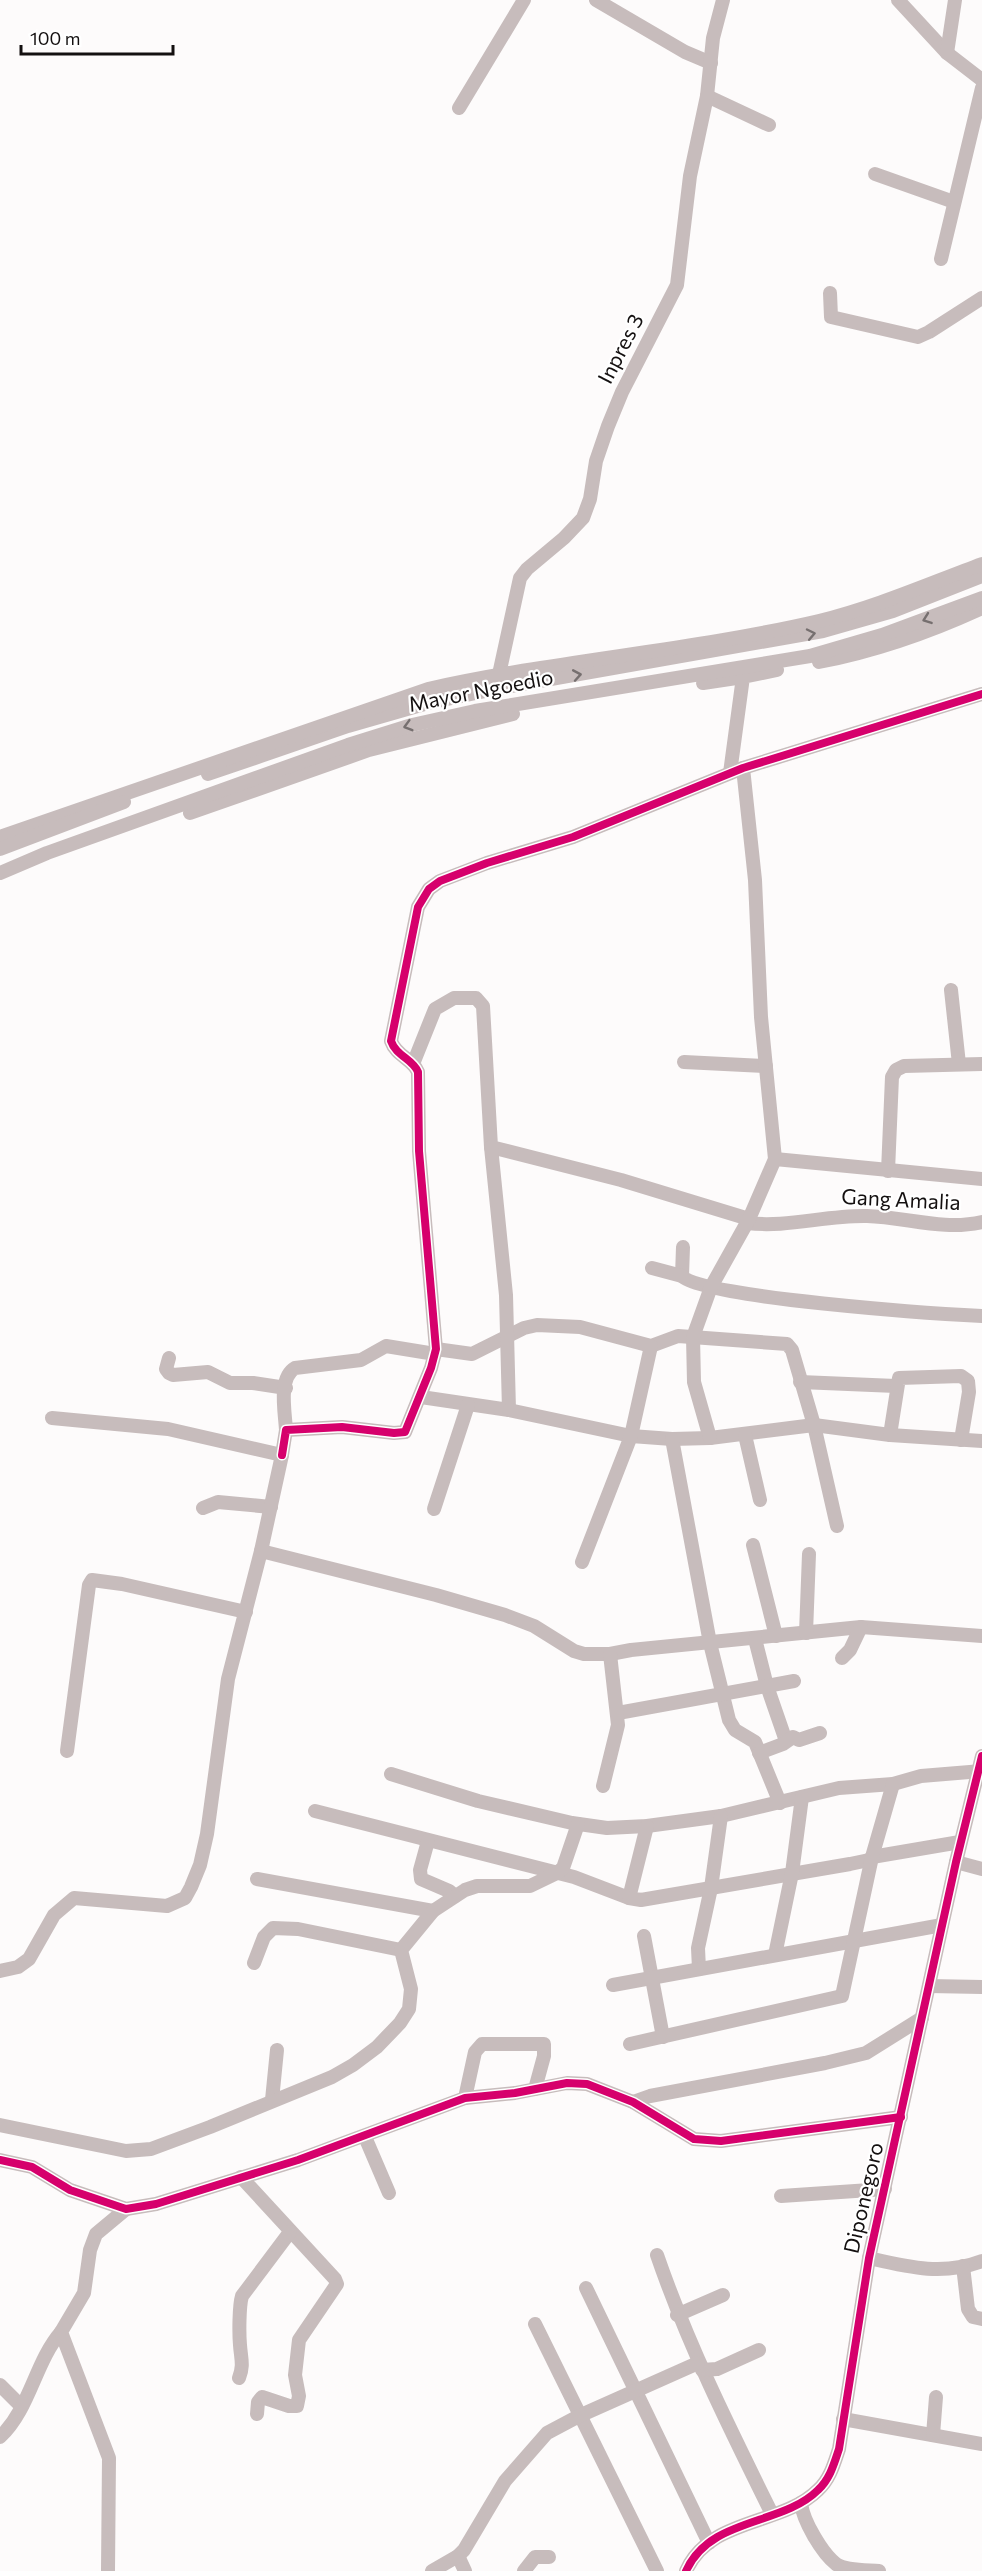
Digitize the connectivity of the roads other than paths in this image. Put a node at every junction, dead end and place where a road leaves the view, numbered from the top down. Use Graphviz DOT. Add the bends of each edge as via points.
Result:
graph roads {
  1 [pos="524,0"];
  2 [pos="596,0"];
  3 [pos="723,0"];
  4 [pos="898,0"];
  5 [pos="955,0"];
  6 [pos="947,53"];
  7 [pos="711,63"];
  8 [pos="982,80"];
  9 [pos="982,88"];
  10 [pos="707,96"];
  11 [pos="459,108"];
  12 [pos="768,125"];
  13 [pos="875,174"];
  14 [pos="954,202"];
  15 [pos="941,259"];
  16 [pos="830,293"];
  17 [pos="982,298"];
  18 [pos="966,308"];
  19 [pos="982,312"];
  20 [pos="982,564"];
  21 [pos="982,576"];
  22 [pos="982,598"];
  23 [pos="982,608"];
  24 [pos="499,673"];
  25 [pos="742,687"];
  26 [pos="495,689"];
  27 [pos="982,694"];
  28 [pos="736,770"];
  29 [pos="0,837"];
  30 [pos="0,849"];
  31 [pos="0,873"];
  32 [pos="0,880"];
  33 [pos="951,990"];
  34 [pos="684,1062"];
  35 [pos="413,1064"];
  36 [pos="959,1064"];
  37 [pos="982,1064"];
  38 [pos="766,1066"];
  39 [pos="492,1147"];
  40 [pos="775,1159"];
  41 [pos="888,1171"];
  42 [pos="982,1179"];
  43 [pos="748,1221"];
  44 [pos="982,1222"];
  45 [pos="683,1247"];
  46 [pos="652,1268"];
  47 [pos="682,1276"];
  48 [pos="711,1287"];
  49 [pos="982,1316"];
  50 [pos="507,1336"];
  51 [pos="693,1338"];
  52 [pos="651,1346"];
  53 [pos="436,1351"];
  54 [pos="169,1358"];
  55 [pos="800,1382"];
  56 [pos="897,1386"];
  57 [pos="286,1388"];
  58 [pos="421,1397"];
  59 [pos="468,1405"];
  60 [pos="508,1410"];
  61 [pos="52,1418"];
  62 [pos="814,1425"];
  63 [pos="286,1430"];
  64 [pos="745,1435"];
  65 [pos="890,1435"];
  66 [pos="631,1436"];
  67 [pos="710,1438"];
  68 [pos="672,1439"];
  69 [pos="961,1440"];
  70 [pos="982,1441"];
  71 [pos="282,1455"];
  72 [pos="760,1500"];
  73 [pos="271,1507"];
  74 [pos="202,1508"];
  75 [pos="434,1509"];
  76 [pos="837,1526"];
  77 [pos="753,1545"];
  78 [pos="261,1551"];
  79 [pos="809,1554"];
  80 [pos="582,1562"];
  81 [pos="246,1612"];
  82 [pos="861,1627"];
  83 [pos="806,1633"];
  84 [pos="776,1636"];
  85 [pos="982,1636"];
  86 [pos="754,1639"];
  87 [pos="710,1643"];
  88 [pos="610,1654"];
  89 [pos="842,1658"];
  90 [pos="794,1681"];
  91 [pos="767,1686"];
  92 [pos="723,1694"];
  93 [pos="618,1713"];
  94 [pos="820,1734"];
  95 [pos="786,1741"];
  96 [pos="67,1751"];
  97 [pos="759,1753"];
  98 [pos="982,1756"];
  99 [pos="980,1771"];
  100 [pos="391,1774"];
  101 [pos="893,1784"];
  102 [pos="603,1786"];
  103 [pos="802,1797"];
  104 [pos="780,1803"];
  105 [pos="315,1811"];
  106 [pos="720,1816"];
  107 [pos="578,1824"];
  108 [pos="647,1826"];
  109 [pos="428,1841"];
  110 [pos="960,1842"];
  111 [pos="872,1857"];
  112 [pos="956,1862"];
  113 [pos="982,1869"];
  114 [pos="792,1873"];
  115 [pos="557,1874"];
  116 [pos="257,1878"];
  117 [pos="711,1888"];
  118 [pos="455,1896"];
  119 [pos="629,1898"];
  120 [pos="433,1911"];
  121 [pos="942,1925"];
  122 [pos="644,1936"];
  123 [pos="855,1941"];
  124 [pos="401,1950"];
  125 [pos="775,1955"];
  126 [pos="254,1963"];
  127 [pos="699,1969"];
  128 [pos="0,1971"];
  129 [pos="650,1978"];
  130 [pos="613,1985"];
  131 [pos="928,1986"];
  132 [pos="982,1987"];
  133 [pos="922,2018"];
  134 [pos="663,2037"];
  135 [pos="630,2044"];
  136 [pos="277,2050"];
  137 [pos="535,2089"];
  138 [pos="465,2098"];
  139 [pos="272,2100"];
  140 [pos="633,2102"];
  141 [pos="901,2117"];
  142 [pos="0,2125"];
  143 [pos="365,2137"];
  144 [pos="0,2160"];
  145 [pos="241,2178"];
  146 [pos="885,2189"];
  147 [pos="388,2193"];
  148 [pos="781,2196"];
  149 [pos="126,2209"];
  150 [pos="290,2232"];
  151 [pos="657,2255"];
  152 [pos="869,2258"];
  153 [pos="982,2261"];
  154 [pos="963,2266"];
  155 [pos="586,2288"];
  156 [pos="723,2295"];
  157 [pos="677,2314"];
  158 [pos="982,2319"];
  159 [pos="535,2324"];
  160 [pos="61,2332"];
  161 [pos="759,2350"];
  162 [pos="700,2366"];
  163 [pos="238,2378"];
  164 [pos="0,2385"];
  165 [pos="638,2391"];
  166 [pos="936,2397"];
  167 [pos="21,2406"];
  168 [pos="258,2414"];
  169 [pos="579,2416"];
  170 [pos="843,2419"];
  171 [pos="933,2435"];
  172 [pos="0,2437"];
  173 [pos="982,2444"];
  174 [pos="801,2503"];
  175 [pos="772,2514"];
  176 [pos="710,2543"];
  177 [pos="458,2556"];
  178 [pos="549,2557"];
  179 [pos="108,2571"];
  180 [pos="432,2571"];
  181 [pos="465,2571"];
  182 [pos="524,2571"];
  183 [pos="657,2571"];
  184 [pos="686,2571"];
  185 [pos="879,2571"];
  1 -- 11 [label="street"];
  2 -- 7 [label="street"];
  3 -- 7 [label="street, Inpres 3"];
  4 -- 6 [label="street"];
  5 -- 6 [label="street"];
  6 -- 8 [label="street"];
  7 -- 10 [label="street, Inpres 3"];
  9 -- 14 [label="street"];
  10 -- 12 [label="street"];
  10 -- 24 [label="street, Inpres 3" via="690,176 677,285 608,426 583,518 520,578"];
  13 -- 14 [label="street"];
  14 -- 15 [label="street"];
  16 -- 18 [label="street" via="831,316 914,336 930,332"];
  17 -- 18 [label="street"];
  18 -- 19 [label="street"];
  20 -- 24 [label="street" via="885,603 820,621"];
  26 -- 21 [label="street, Mayor Ngoedio, one-way" via="823,631 893,611"];
  22 -- 31 [label="street, Mayor Ngoedio, one-way" via="882,636 810,656 475,711 412,725 46,853"];
  23 -- 25 [label="street" via="928,632"];
  24 -- 26 [label="street, Inpres 3"];
  24 -- 29 [label="street" via="428,688"];
  25 -- 28 [label="street"];
  25 -- 32 [label="street" via="505,715 369,750"];
  26 -- 30 [label="street, Mayor Ngoedio" via="410,707 348,726"];
  27 -- 28 [label="street"];
  28 -- 35 [label="street" via="563,840 452,876 429,889 416,915 391,1036 396,1051"];
  28 -- 38 [label="street" via="755,880"];
  33 -- 36 [label="street"];
  34 -- 38 [label="street"];
  35 -- 39 [label="street" via="435,1009 454,998 479,999 483,1006"];
  35 -- 53 [label="street" via="418,1072 419,1151"];
  36 -- 37 [label="street"];
  36 -- 41 [label="street" via="904,1066 893,1073"];
  38 -- 40 [label="street"];
  39 -- 43 [label="street, Gang Amalia" via="621,1180"];
  39 -- 50 [label="street"];
  40 -- 41 [label="street"];
  40 -- 43 [label="street"];
  41 -- 42 [label="street"];
  43 -- 44 [label="street, Gang Amalia" via="779,1224 869,1216 948,1226"];
  43 -- 48 [label="street"];
  45 -- 47 [label="street"];
  46 -- 47 [label="street"];
  47 -- 48 [label="street"];
  48 -- 49 [label="street" via="856,1307"];
  48 -- 51 [label="street"];
  50 -- 52 [label="street" via="530,1326 562,1325 588,1328"];
  50 -- 53 [label="street" via="472,1354"];
  50 -- 60 [label="street"];
  51 -- 52 [label="street" via="675,1336"];
  51 -- 55 [label="street" via="787,1344"];
  51 -- 67 [label="street" via="694,1382"];
  52 -- 66 [label="street"];
  53 -- 57 [label="street" via="386,1346 361,1360 296,1368 287,1375"];
  53 -- 58 [label="street"];
  54 -- 57 [label="street" via="166,1369 172,1375 208,1372 230,1383"];
  55 -- 56 [label="street"];
  55 -- 62 [label="street"];
  56 -- 65 [label="street"];
  56 -- 69 [label="street" via="903,1377 968,1381"];
  57 -- 63 [label="street"];
  58 -- 59 [label="street"];
  58 -- 63 [label="street" via="403,1433 347,1427"];
  59 -- 60 [label="street"];
  59 -- 75 [label="street"];
  60 -- 66 [label="street"];
  61 -- 71 [label="street" via="168,1429"];
  62 -- 64 [label="street"];
  62 -- 65 [label="street"];
  62 -- 76 [label="street"];
  63 -- 71 [label="street"];
  64 -- 67 [label="street"];
  64 -- 72 [label="street"];
  65 -- 69 [label="street"];
  66 -- 68 [label="street"];
  66 -- 80 [label="street"];
  67 -- 68 [label="street"];
  68 -- 87 [label="street"];
  69 -- 70 [label="street"];
  71 -- 73 [label="street"];
  73 -- 74 [label="street" via="218,1502"];
  73 -- 78 [label="street"];
  77 -- 84 [label="street"];
  78 -- 81 [label="street"];
  78 -- 88 [label="street" via="505,1615 534,1626 574,1652"];
  79 -- 83 [label="street"];
  81 -- 96 [label="street" via="92,1580"];
  81 -- 128 [label="street" via="228,1679 207,1834 200,1865 184,1898 167,1906 74,1898 54,1915 29,1959 18,1967"];
  82 -- 83 [label="street"];
  82 -- 85 [label="street"];
  82 -- 89 [label="street"];
  83 -- 84 [label="street"];
  84 -- 86 [label="street"];
  86 -- 87 [label="street"];
  86 -- 91 [label="street"];
  87 -- 88 [label="street"];
  87 -- 92 [label="street"];
  88 -- 93 [label="street"];
  90 -- 91 [label="street"];
  91 -- 92 [label="street"];
  91 -- 95 [label="street"];
  92 -- 93 [label="street"];
  92 -- 97 [label="street" via="732,1726 755,1742"];
  93 -- 102 [label="street"];
  94 -- 95 [label="street"];
  95 -- 97 [label="street"];
  97 -- 104 [label="street"];
  98 -- 99 [label="street, Diponegoro"];
  99 -- 101 [label="street" via="921,1776"];
  99 -- 110 [label="street, Diponegoro"];
  100 -- 107 [label="street" via="478,1801"];
  101 -- 103 [label="street" via="839,1788"];
  101 -- 111 [label="street"];
  103 -- 104 [label="street"];
  103 -- 114 [label="street"];
  104 -- 106 [label="street"];
  105 -- 109 [label="street"];
  106 -- 108 [label="street"];
  106 -- 117 [label="street"];
  107 -- 108 [label="street" via="607,1828"];
  107 -- 115 [label="street" via="563,1868"];
  108 -- 119 [label="street"];
  109 -- 115 [label="street"];
  109 -- 118 [label="street" via="421,1879"];
  110 -- 111 [label="street"];
  110 -- 112 [label="street, Diponegoro"];
  111 -- 114 [label="street"];
  111 -- 123 [label="street"];
  112 -- 113 [label="street"];
  112 -- 121 [label="street, Diponegoro"];
  114 -- 117 [label="street"];
  114 -- 125 [label="street"];
  115 -- 118 [label="street" via="530,1886 477,1886"];
  115 -- 119 [label="street"];
  116 -- 120 [label="street"];
  117 -- 119 [label="street" via="644,1900"];
  117 -- 127 [label="street" via="698,1948"];
  118 -- 120 [label="street"];
  120 -- 124 [label="street"];
  121 -- 123 [label="street"];
  121 -- 131 [label="street, Diponegoro"];
  122 -- 129 [label="street"];
  123 -- 125 [label="street"];
  123 -- 134 [label="street" via="839,1999"];
  124 -- 126 [label="street" via="298,1929 273,1928 264,1937"];
  124 -- 139 [label="street" via="411,1999 393,2032 332,2077"];
  125 -- 127 [label="street"];
  127 -- 129 [label="street"];
  129 -- 130 [label="street"];
  129 -- 134 [label="street"];
  131 -- 132 [label="street"];
  131 -- 133 [label="street, Diponegoro"];
  133 -- 140 [label="street" via="866,2053"];
  133 -- 141 [label="street, Diponegoro"];
  134 -- 135 [label="street"];
  136 -- 139 [label="street"];
  137 -- 138 [label="street"];
  137 -- 138 [label="street" via="544,2044 482,2043 475,2052"];
  137 -- 140 [label="street" via="587,2084"];
  138 -- 143 [label="street"];
  139 -- 142 [label="street" via="140,2151"];
  140 -- 141 [label="street" via="694,2139 712,2142"];
  141 -- 146 [label="street, Diponegoro"];
  143 -- 145 [label="street"];
  143 -- 147 [label="street"];
  144 -- 149 [label="street" via="32,2167 70,2190"];
  145 -- 149 [label="street"];
  145 -- 150 [label="street"];
  146 -- 148 [label="street"];
  146 -- 152 [label="street, Diponegoro"];
  149 -- 160 [label="street" via="96,2234 84,2293"];
  150 -- 163 [label="street" via="242,2296 239,2307 243,2364"];
  150 -- 168 [label="street" via="335,2279 337,2287 299,2340 297,2406 262,2397"];
  151 -- 157 [label="street"];
  152 -- 154 [label="street" via="919,2269"];
  152 -- 170 [label="street, Diponegoro"];
  153 -- 154 [label="street"];
  154 -- 158 [label="street" via="968,2309 973,2317"];
  155 -- 165 [label="street"];
  156 -- 157 [label="street"];
  157 -- 162 [label="street"];
  159 -- 169 [label="street"];
  160 -- 167 [label="street"];
  160 -- 179 [label="street" via="110,2458"];
  161 -- 162 [label="street" via="717,2369"];
  162 -- 165 [label="street"];
  162 -- 175 [label="street"];
  164 -- 167 [label="street"];
  165 -- 169 [label="street"];
  165 -- 176 [label="street"];
  166 -- 171 [label="street"];
  167 -- 172 [label="street"];
  169 -- 177 [label="street" via="556,2427 536,2444 505,2481"];
  169 -- 183 [label="street"];
  170 -- 171 [label="street"];
  170 -- 174 [label="street, Diponegoro" via="831,2472 820,2489"];
  171 -- 173 [label="street"];
  174 -- 175 [label="street, Diponegoro"];
  174 -- 185 [label="street" via="803,2517 836,2565"];
  175 -- 176 [label="street, Diponegoro" via="732,2529"];
  176 -- 184 [label="street, Diponegoro" via="695,2555"];
  177 -- 180 [label="street"];
  177 -- 181 [label="street"];
  178 -- 182 [label="street" via="536,2558"];
}
